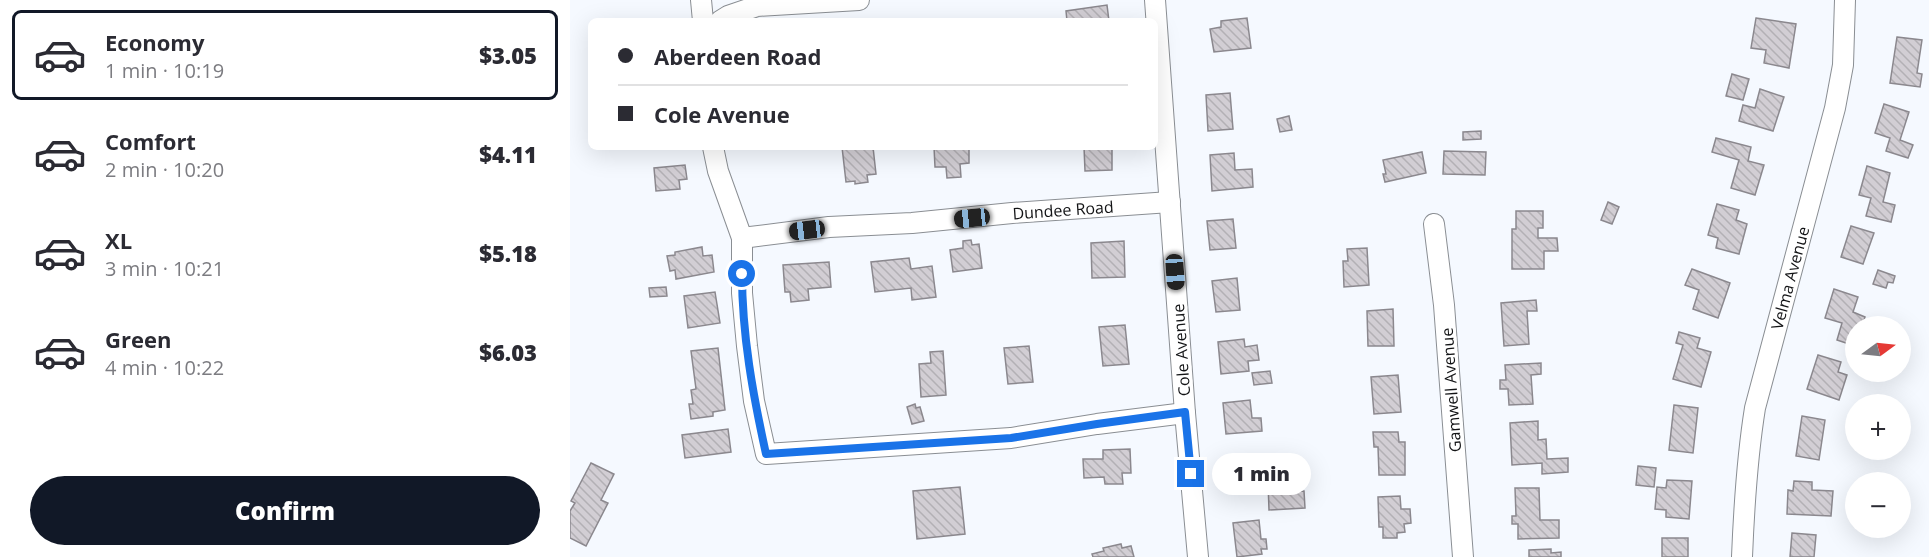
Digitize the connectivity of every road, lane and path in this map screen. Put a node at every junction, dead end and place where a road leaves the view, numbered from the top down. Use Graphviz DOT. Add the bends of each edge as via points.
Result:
graph roads {
  1 [pos="701,0"];
  2 [pos="859,0"];
  3 [pos="1155,0"];
  4 [pos="1845,0"];
  5 [pos="703,18"];
  6 [pos="725,18"];
  7 [pos="1156,18"];
  8 [pos="1158,40"];
  9 [pos="713,150"];
  10 [pos="1170,202"];
  11 [pos="1434,224"];
  12 [pos="742,238"];
  13 [pos="1185,412"];
  14 [pos="1198,557"];
  15 [pos="1463,557"];
  16 [pos="1742,557"];
  1 -- 5 [label="street"];
  2 -- 6 [label="street" via="757,6"];
  3 -- 7 [label="street, Cole Avenue"];
  4 -- 16 [label="street, Velma Avenue" via="1843,65 1835,108 1755,408 1746,468"];
  8 -- 10 [label="street, Cole Avenue"];
  9 -- 12 [label="street"];
  10 -- 12 [label="street, Dundee Road" via="912,224 829,227"];
  10 -- 13 [label="street, Cole Avenue"];
  11 -- 15 [label="street, Gamwell Avenue"];
  12 -- 13 [label="street" via="747,346 766,454 1011,438"];
  13 -- 14 [label="street, Cole Avenue"];
}
